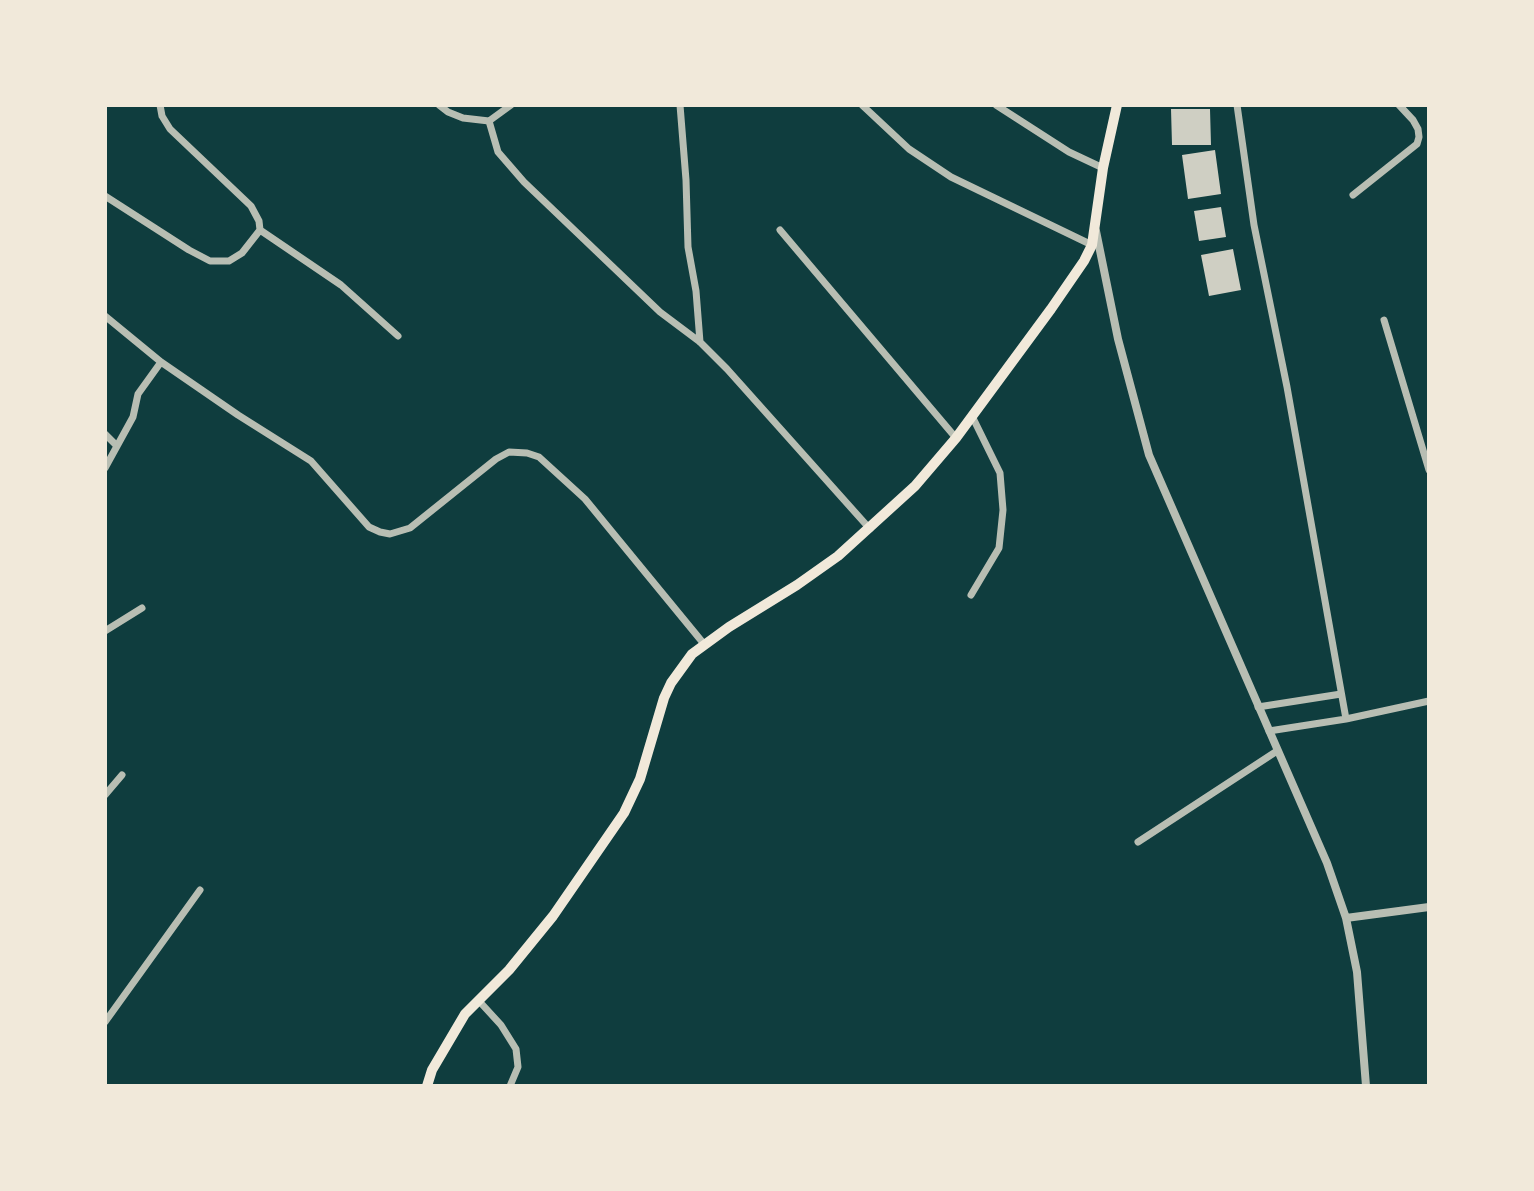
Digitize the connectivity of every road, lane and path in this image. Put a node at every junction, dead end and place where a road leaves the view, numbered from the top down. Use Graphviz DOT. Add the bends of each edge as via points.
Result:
graph roads {
  1 [pos="160,105"];
  2 [pos="439,105"];
  3 [pos="511,105"];
  4 [pos="680,105"];
  5 [pos="862,105"];
  6 [pos="996,105"];
  7 [pos="1117,105"];
  8 [pos="1237,105"];
  9 [pos="1399,105"];
  10 [pos="489,121"];
  11 [pos="1103,168"];
  12 [pos="1353,195"];
  13 [pos="105,196"];
  14 [pos="1096,228"];
  15 [pos="780,229"];
  16 [pos="260,230"];
  17 [pos="1091,245"];
  18 [pos="105,316"];
  19 [pos="1384,320"];
  20 [pos="398,336"];
  21 [pos="700,342"];
  22 [pos="161,362"];
  23 [pos="972,416"];
  24 [pos="105,434"];
  25 [pos="956,438"];
  26 [pos="117,446"];
  27 [pos="105,468"];
  28 [pos="1429,470"];
  29 [pos="870,529"];
  30 [pos="971,595"];
  31 [pos="142,608"];
  32 [pos="105,631"];
  33 [pos="704,644"];
  34 [pos="1341,694"];
  35 [pos="1429,701"];
  36 [pos="1258,707"];
  37 [pos="1346,719"];
  38 [pos="1269,731"];
  39 [pos="1277,751"];
  40 [pos="122,775"];
  41 [pos="105,795"];
  42 [pos="1138,842"];
  43 [pos="200,890"];
  44 [pos="1429,907"];
  45 [pos="1346,918"];
  46 [pos="479,1001"];
  47 [pos="105,1022"];
  48 [pos="427,1086"];
  49 [pos="510,1086"];
  50 [pos="1366,1086"];
  1 -- 16 [label="street" via="170,129 251,206"];
  2 -- 10 [label="street" via="463,118"];
  3 -- 10 [label="street"];
  4 -- 21 [label="street" via="688,247"];
  5 -- 17 [label="street" via="909,149 951,177"];
  6 -- 11 [label="street"];
  7 -- 11 [label="main road"];
  8 -- 34 [label="street" via="1254,225"];
  9 -- 12 [label="street" via="1418,130 1417,144"];
  10 -- 21 [label="street" via="498,152 524,182 660,312"];
  11 -- 14 [label="main road"];
  13 -- 16 [label="street" via="210,261 229,261 242,253"];
  14 -- 17 [label="main road"];
  14 -- 36 [label="street" via="1118,339 1149,455"];
  15 -- 25 [label="street"];
  16 -- 20 [label="street" via="341,285"];
  17 -- 23 [label="main road" via="1051,309"];
  18 -- 22 [label="street"];
  19 -- 28 [label="street"];
  21 -- 29 [label="street"];
  22 -- 26 [label="street" via="138,394 133,418"];
  22 -- 33 [label="street" via="311,461 369,527 380,532 410,528 509,452 539,457 585,499"];
  23 -- 25 [label="main road"];
  23 -- 30 [label="street" via="1000,473 1003,510 999,548"];
  24 -- 26 [label="street"];
  25 -- 29 [label="main road"];
  26 -- 27 [label="street"];
  29 -- 33 [label="main road" via="797,585"];
  31 -- 32 [label="street"];
  33 -- 46 [label="main road" via="684,665 664,698 640,779 624,813 553,916"];
  34 -- 36 [label="street"];
  34 -- 37 [label="street"];
  35 -- 37 [label="street"];
  36 -- 38 [label="street"];
  37 -- 38 [label="street"];
  38 -- 39 [label="street"];
  39 -- 42 [label="street"];
  39 -- 45 [label="street"];
  40 -- 41 [label="street"];
  43 -- 47 [label="street"];
  44 -- 45 [label="street"];
  45 -- 50 [label="street" via="1357,972"];
  46 -- 48 [label="main road" via="453,1032"];
  46 -- 49 [label="street" via="516,1049 517,1068"];
}
